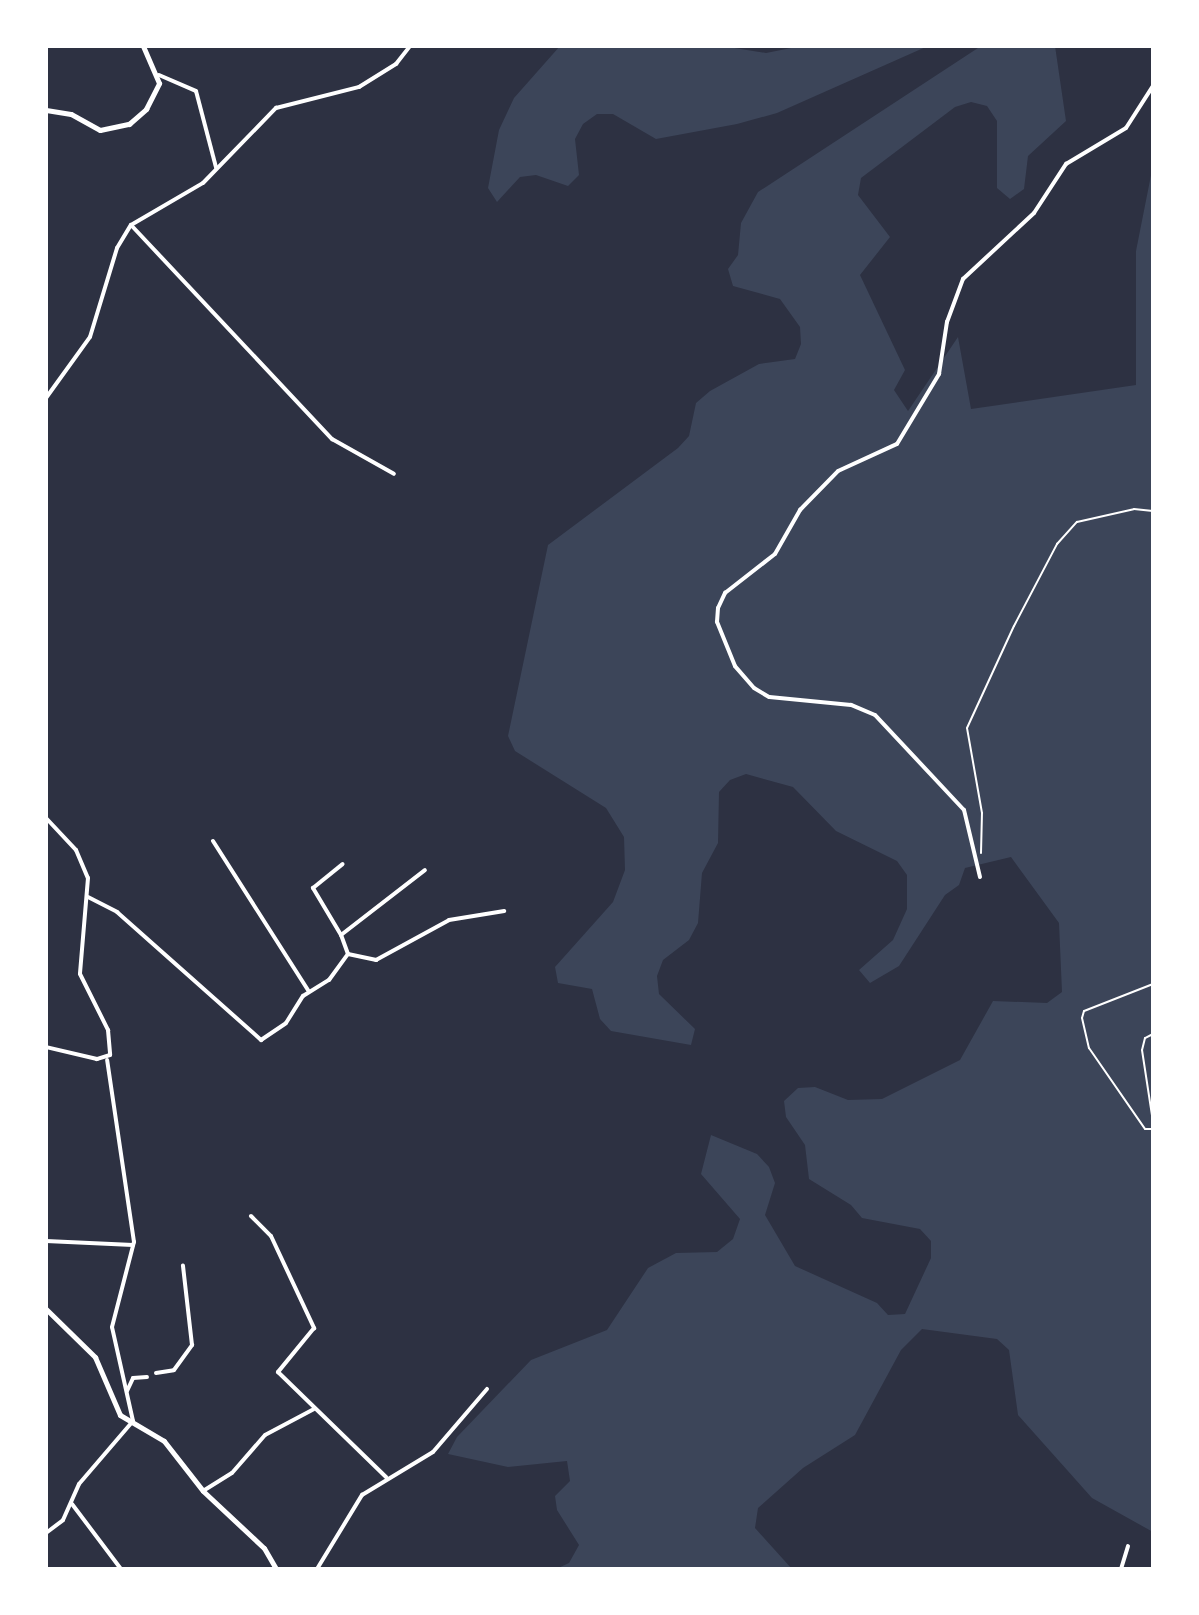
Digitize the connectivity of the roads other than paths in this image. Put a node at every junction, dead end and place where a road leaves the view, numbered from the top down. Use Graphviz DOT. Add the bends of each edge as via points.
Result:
graph roads {
  1 [pos="143,46"];
  2 [pos="410,46"];
  3 [pos="159,75"];
  4 [pos="1153,86"];
  5 [pos="46,110"];
  6 [pos="216,167"];
  7 [pos="131,225"];
  8 [pos="46,398"];
  9 [pos="394,474"];
  10 [pos="46,818"];
  11 [pos="213,841"];
  12 [pos="343,864"];
  13 [pos="425,870"];
  14 [pos="980,877"];
  15 [pos="88,897"];
  16 [pos="504,911"];
  17 [pos="341,935"];
  18 [pos="348,954"];
  19 [pos="309,991"];
  20 [pos="46,1047"];
  21 [pos="107,1060"];
  22 [pos="251,1216"];
  23 [pos="46,1241"];
  24 [pos="133,1245"];
  25 [pos="183,1266"];
  26 [pos="46,1309"];
  27 [pos="156,1373"];
  28 [pos="147,1377"];
  29 [pos="487,1389"];
  30 [pos="127,1397"];
  31 [pos="314,1409"];
  32 [pos="133,1421"];
  33 [pos="386,1477"];
  34 [pos="203,1491"];
  35 [pos="72,1504"];
  36 [pos="46,1533"];
  37 [pos="1128,1546"];
  38 [pos="121,1569"];
  39 [pos="276,1569"];
  40 [pos="317,1569"];
  41 [pos="1121,1569"];
  1 -- 3 [label="street"];
  2 -- 6 [label="street" via="396,64 359,87 276,108"];
  3 -- 5 [label="street" via="154,98 121,128 100,130 71,114"];
  3 -- 6 [label="street" via="196,91"];
  4 -- 14 [label="street" via="1126,128 1066,164 1034,213 963,279 947,322 939,374 897,444 838,471 800,510 775,554 725,593 718,608 717,622 735,666 754,688 769,697 851,705 881,721 964,810"];
  6 -- 7 [label="street" via="203,183"];
  7 -- 8 [label="street" via="117,248 90,337"];
  7 -- 9 [label="street" via="332,439"];
  10 -- 15 [label="street" via="82,861"];
  11 -- 19 [label="street"];
  12 -- 17 [label="street" via="313,888"];
  13 -- 17 [label="street"];
  15 -- 19 [label="street" via="117,912 261,1040 286,1023"];
  15 -- 21 [label="street" via="80,974 108,1030"];
  16 -- 18 [label="street" via="449,920 376,960"];
  17 -- 18 [label="street"];
  18 -- 19 [label="street" via="329,980"];
  20 -- 21 [label="street"];
  21 -- 24 [label="street"];
  22 -- 31 [label="street" via="271,1236 314,1328 278,1372"];
  23 -- 24 [label="street"];
  24 -- 30 [label="street" via="112,1327"];
  25 -- 27 [label="street" via="192,1345 174,1370"];
  26 -- 32 [label="street" via="85,1343 110,1400 120,1415"];
  28 -- 30 [label="street" via="133,1378"];
  29 -- 33 [label="street" via="433,1452"];
  30 -- 32 [label="street"];
  31 -- 33 [label="street"];
  31 -- 34 [label="street" via="265,1435 232,1473"];
  32 -- 34 [label="street" via="164,1441"];
  32 -- 35 [label="street" via="79,1484"];
  33 -- 40 [label="street" via="362,1495"];
  34 -- 39 [label="street" via="264,1548"];
  35 -- 36 [label="street"];
  35 -- 38 [label="street"];
  37 -- 41 [label="street"];
}
